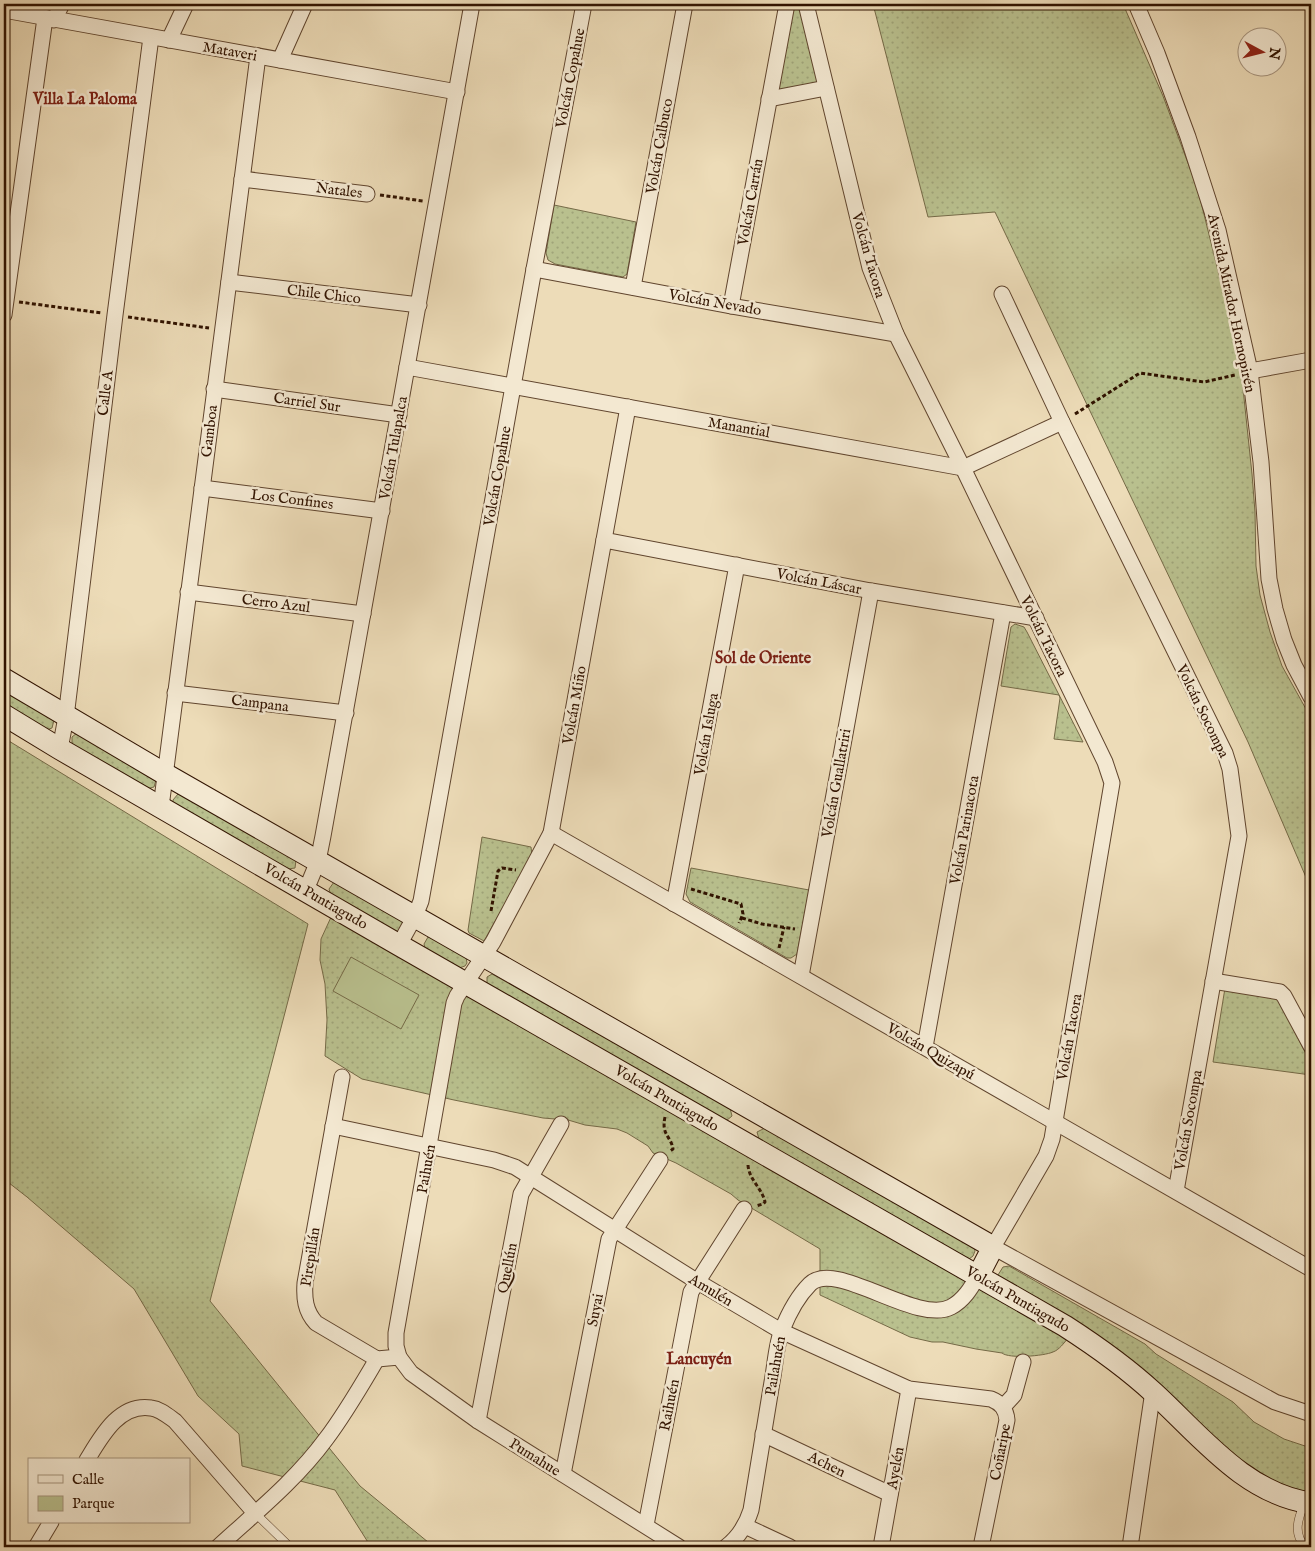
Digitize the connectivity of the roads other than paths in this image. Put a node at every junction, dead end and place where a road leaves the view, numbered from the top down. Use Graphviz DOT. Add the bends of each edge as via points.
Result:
graph roads {
  1 [pos="62,4"];
  2 [pos="186,4"];
  3 [pos="305,4"];
  4 [pos="472,4"];
  5 [pos="584,4"];
  6 [pos="685,4"];
  7 [pos="787,4"];
  8 [pos="806,4"];
  9 [pos="1136,4"];
  10 [pos="4,10"];
  11 [pos="50,19"];
  12 [pos="151,36"];
  13 [pos="169,40"];
  14 [pos="258,56"];
  15 [pos="280,60"];
  16 [pos="826,88"];
  17 [pos="457,92"];
  18 [pos="769,99"];
  19 [pos="242,178"];
  20 [pos="367,194"];
  21 [pos="534,269"];
  22 [pos="229,282"];
  23 [pos="633,287"];
  24 [pos="1002,294"];
  25 [pos="419,305"];
  26 [pos="731,306"];
  27 [pos="4,314"];
  28 [pos="896,334"];
  29 [pos="1311,360"];
  30 [pos="407,367"];
  31 [pos="1250,371"];
  32 [pos="513,386"];
  33 [pos="214,389"];
  34 [pos="628,407"];
  35 [pos="399,415"];
  36 [pos="1062,422"];
  37 [pos="963,468"];
  38 [pos="202,488"];
  39 [pos="382,511"];
  40 [pos="604,540"];
  41 [pos="737,564"];
  42 [pos="871,591"];
  43 [pos="188,592"];
  44 [pos="1003,613"];
  45 [pos="364,614"];
  46 [pos="1036,618"];
  47 [pos="4,679"];
  48 [pos="175,693"];
  49 [pos="1311,697"];
  50 [pos="346,713"];
  51 [pos="4,714"];
  52 [pos="66,717"];
  53 [pos="60,749"];
  54 [pos="165,774"];
  55 [pos="161,807"];
  56 [pos="552,833"];
  57 [pos="318,861"];
  58 [pos="306,890"];
  59 [pos="674,904"];
  60 [pos="415,916"];
  61 [pos="399,945"];
  62 [pos="484,956"];
  63 [pos="801,976"];
  64 [pos="1213,981"];
  65 [pos="466,983"];
  66 [pos="1311,1046"];
  67 [pos="925,1047"];
  68 [pos="342,1078"];
  69 [pos="753,1111"];
  70 [pos="1055,1122"];
  71 [pos="561,1124"];
  72 [pos="333,1126"];
  73 [pos="737,1137"];
  74 [pos="430,1147"];
  75 [pos="660,1160"];
  76 [pos="530,1176"];
  77 [pos="1176,1191"];
  78 [pos="744,1209"];
  79 [pos="614,1229"];
  80 [pos="994,1248"];
  81 [pos="1311,1269"];
  82 [pos="978,1276"];
  83 [pos="698,1282"];
  84 [pos="781,1331"];
  85 [pos="399,1358"];
  86 [pos="377,1359"];
  87 [pos="1022,1362"];
  88 [pos="909,1389"];
  89 [pos="1153,1392"];
  90 [pos="1003,1408"];
  91 [pos="1311,1414"];
  92 [pos="478,1421"];
  93 [pos="763,1434"];
  94 [pos="88,1458"];
  95 [pos="563,1474"];
  96 [pos="890,1494"];
  97 [pos="1308,1502"];
  98 [pos="255,1513"];
  99 [pos="49,1524"];
  100 [pos="646,1525"];
  101 [pos="745,1526"];
  102 [pos="36,1547"];
  103 [pos="218,1547"];
  104 [pos="290,1547"];
  105 [pos="679,1547"];
  106 [pos="726,1547"];
  107 [pos="790,1547"];
  108 [pos="881,1547"];
  109 [pos="981,1547"];
  110 [pos="1130,1547"];
  111 [pos="1305,1547"];
  1 -- 11 [label="street"];
  2 -- 13 [label="street"];
  3 -- 15 [label="street"];
  4 -- 17 [label="street, Volcán Tulapalca"];
  5 -- 21 [label="street, Volcán Copahue"];
  6 -- 23 [label="street, Volcán Calbuco"];
  7 -- 18 [label="street, Volcán Carrán"];
  8 -- 16 [label="street, Volcán Tacora"];
  9 -- 31 [label="street, Avenida Mirador Hornopirén" via="1204,184 1218,230"];
  10 -- 11 [label="street, Mataveri"];
  11 -- 12 [label="street, Mataveri"];
  11 -- 27 [label="street"];
  12 -- 13 [label="street, Mataveri"];
  12 -- 52 [label="street, Calle A"];
  13 -- 14 [label="street, Mataveri"];
  14 -- 15 [label="street, Mataveri"];
  14 -- 19 [label="street, Gamboa"];
  15 -- 17 [label="street, Mataveri"];
  16 -- 18 [label="street"];
  16 -- 28 [label="street, Volcán Tacora" via="870,268"];
  17 -- 25 [label="street, Volcán Tulapalca"];
  18 -- 26 [label="street, Volcán Carrán"];
  19 -- 20 [label="street, Natales"];
  19 -- 22 [label="street, Gamboa"];
  21 -- 23 [label="street, Volcán Nevado"];
  21 -- 32 [label="street, Volcán Copahue"];
  22 -- 25 [label="street, Chile Chico"];
  22 -- 33 [label="street, Gamboa"];
  23 -- 26 [label="street, Volcán Nevado"];
  24 -- 36 [label="street, Volcán Socompa"];
  25 -- 30 [label="street, Volcán Tulapalca"];
  26 -- 28 [label="street, Volcán Nevado"];
  28 -- 37 [label="street, Volcán Tacora"];
  29 -- 31 [label="street"];
  30 -- 32 [label="street, Manantial"];
  30 -- 35 [label="street, Volcán Tulapalca"];
  31 -- 49 [label="street, Avenida Mirador Hornopirén" via="1261,462 1268,580 1284,640"];
  32 -- 34 [label="street, Manantial"];
  32 -- 60 [label="street, Volcán Copahue" via="421,901"];
  33 -- 35 [label="street, Carriel Sur"];
  33 -- 38 [label="street, Gamboa"];
  34 -- 37 [label="street, Manantial"];
  34 -- 40 [label="street, Volcán Miño"];
  35 -- 39 [label="street, Volcán Tulapalca"];
  36 -- 37 [label="street"];
  36 -- 64 [label="street, Volcán Socompa" via="1230,769 1239,836"];
  37 -- 46 [label="street, Volcán Tacora"];
  38 -- 39 [label="street, Los Confines"];
  38 -- 43 [label="street, Gamboa"];
  39 -- 45 [label="street, Volcán Tulapalca"];
  40 -- 41 [label="street, Volcán Láscar"];
  40 -- 56 [label="street, Volcán Miño"];
  41 -- 42 [label="street, Volcán Láscar"];
  41 -- 59 [label="street, Volcán Isluga"];
  42 -- 44 [label="street, Volcán Láscar"];
  42 -- 63 [label="street, Volcán Guallatriri"];
  43 -- 45 [label="street, Cerro Azul"];
  43 -- 48 [label="street, Gamboa"];
  44 -- 46 [label="street, Volcán Láscar"];
  44 -- 67 [label="street, Volcán Parinacota"];
  45 -- 50 [label="street, Volcán Tulapalca"];
  46 -- 70 [label="street, Volcán Tacora" via="1112,782"];
  47 -- 52 [label="main road, Volcán Puntiagudo"];
  48 -- 50 [label="street, Campana"];
  48 -- 54 [label="street, Gamboa"];
  50 -- 57 [label="street, Volcán Tulapalca"];
  51 -- 53 [label="main road, Volcán Puntiagudo"];
  52 -- 53 [label="street, Calle A"];
  52 -- 54 [label="main road, Volcán Puntiagudo"];
  53 -- 55 [label="main road, Volcán Puntiagudo"];
  54 -- 55 [label="street, Gamboa"];
  54 -- 57 [label="main road, Volcán Puntiagudo"];
  55 -- 58 [label="main road, Volcán Puntiagudo"];
  56 -- 59 [label="street, Volcán Quizapú"];
  56 -- 62 [label="street, Volcán Miño"];
  57 -- 58 [label="street, Volcán Tulapalca"];
  57 -- 60 [label="main road, Volcán Puntiagudo"];
  58 -- 61 [label="main road, Volcán Puntiagudo"];
  59 -- 63 [label="street, Volcán Quizapú"];
  60 -- 61 [label="street, Volcán Copahue"];
  60 -- 62 [label="main road, Volcán Puntiagudo"];
  61 -- 65 [label="main road, Volcán Puntiagudo"];
  62 -- 65 [label="street, Volcán Miño"];
  62 -- 69 [label="main road, Volcán Puntiagudo"];
  63 -- 67 [label="street, Volcán Quizapú"];
  64 -- 66 [label="street" via="1280,992"];
  64 -- 77 [label="street, Volcán Socompa"];
  65 -- 73 [label="main road, Volcán Puntiagudo"];
  65 -- 74 [label="street, Paihuén" via="452,1012"];
  67 -- 70 [label="street, Volcán Quizapú"];
  68 -- 72 [label="street, Pirepillán"];
  69 -- 73 [label="main road"];
  69 -- 80 [label="main road, Volcán Puntiagudo"];
  70 -- 77 [label="street, Volcán Quizapú"];
  70 -- 80 [label="street, Volcán Tacora" via="1046,1156"];
  71 -- 76 [label="street, Quellún"];
  72 -- 74 [label="street"];
  72 -- 86 [label="street, Pirepillán" via="305,1283 306,1305 316,1323"];
  73 -- 82 [label="main road, Volcán Puntiagudo"];
  74 -- 76 [label="street, Amulén" via="494,1160"];
  74 -- 85 [label="street, Paihuén" via="396,1333"];
  75 -- 79 [label="street, Suyai"];
  76 -- 79 [label="street, Amulén"];
  76 -- 92 [label="street, Quellún" via="521,1194"];
  77 -- 81 [label="street, Volcán Quizapú"];
  78 -- 83 [label="street, Raihuén"];
  79 -- 83 [label="street, Amulén"];
  79 -- 95 [label="street, Suyai" via="609,1239"];
  80 -- 82 [label="main road, Volcán Tacora"];
  80 -- 91 [label="street, Volcán Puntiagudo" via="1275,1402"];
  82 -- 84 [label="street, Pailahuén" via="960,1301 938,1311 915,1307 855,1285 831,1279 815,1280 802,1292"];
  82 -- 89 [label="main road, Volcán Puntiagudo" via="1081,1336"];
  83 -- 84 [label="street, Amulén"];
  83 -- 100 [label="street, Raihuén" via="692,1292"];
  84 -- 88 [label="street, Amulén"];
  84 -- 93 [label="street, Pailahuén"];
  85 -- 86 [label="street"];
  85 -- 92 [label="street, Pumahue" via="411,1373"];
  86 -- 98 [label="street" via="310,1459"];
  87 -- 90 [label="street, Coñaripe" via="1014,1395"];
  88 -- 90 [label="street, Amulén" via="991,1399"];
  88 -- 96 [label="street, Ayelén"];
  89 -- 97 [label="main road, Volcán Puntiagudo" via="1239,1472 1271,1490"];
  89 -- 110 [label="street"];
  90 -- 109 [label="street, Coñaripe" via="1007,1420"];
  92 -- 95 [label="street, Pumahue"];
  93 -- 96 [label="street, Achen"];
  93 -- 101 [label="street, Pailahuén" via="751,1510"];
  94 -- 98 [label="street" via="123,1414 133,1408 152,1408 175,1421"];
  95 -- 100 [label="street, Pumahue"];
  96 -- 108 [label="street, Ayelén"];
  97 -- 111 [label="lane" via="1297,1525"];
  98 -- 103 [label="street"];
  98 -- 104 [label="lane"];
  99 -- 102 [label="street"];
  100 -- 105 [label="street, Pumahue"];
  101 -- 106 [label="street, Pailahuén"];
  101 -- 107 [label="street"];
}
